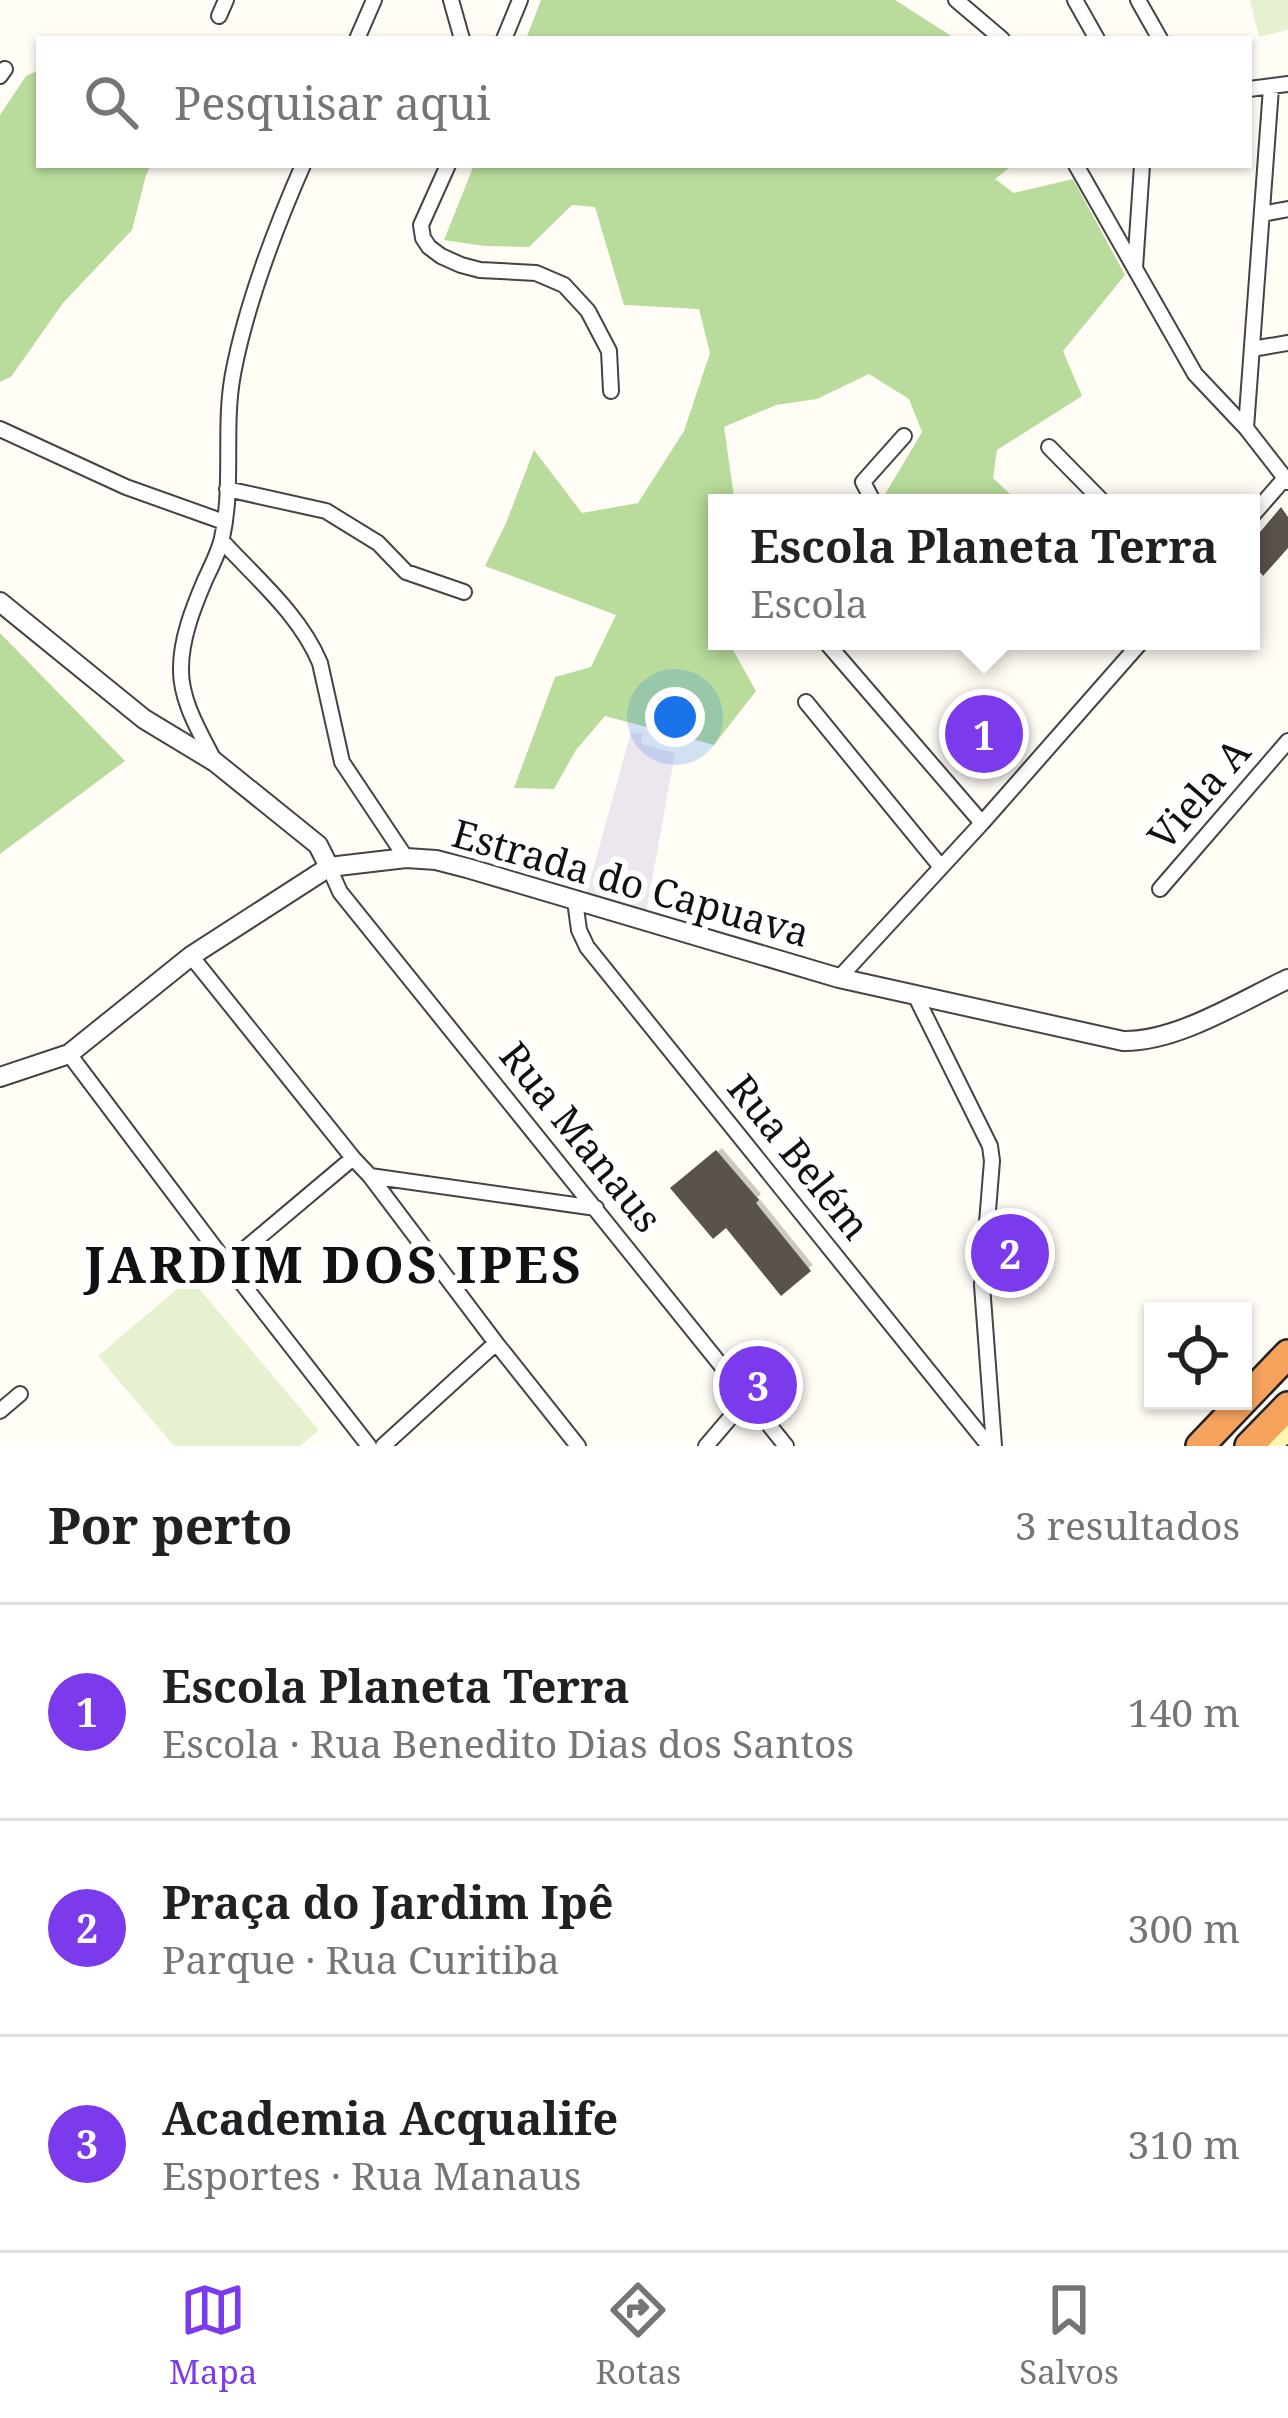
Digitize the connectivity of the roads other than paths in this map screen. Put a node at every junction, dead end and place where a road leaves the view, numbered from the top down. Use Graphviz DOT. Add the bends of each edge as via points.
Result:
graph roads {
  1 [pos="226,0"];
  2 [pos="374,0"];
  3 [pos="451,0"];
  4 [pos="520,0"];
  5 [pos="956,0"];
  6 [pos="1076,0"];
  7 [pos="1138,0"];
  8 [pos="219,16"];
  9 [pos="358,36"];
  10 [pos="461,36"];
  11 [pos="505,36"];
  12 [pos="998,36"];
  13 [pos="1094,36"];
  14 [pos="1158,36"];
  15 [pos="1288,84"];
  16 [pos="1271,88"];
  17 [pos="1252,89"];
  18 [pos="302,168"];
  19 [pos="447,168"];
  20 [pos="1078,168"];
  21 [pos="1142,168"];
  22 [pos="1288,209"];
  23 [pos="1262,214"];
  24 [pos="1135,268"];
  25 [pos="1288,343"];
  26 [pos="1252,349"];
  27 [pos="611,391"];
  28 [pos="1246,428"];
  29 [pos="0,429"];
  30 [pos="904,436"];
  31 [pos="1049,447"];
  32 [pos="1286,480"];
  33 [pos="227,489"];
  34 [pos="869,494"];
  35 [pos="1095,494"];
  36 [pos="1260,507"];
  37 [pos="224,522"];
  38 [pos="222,542"];
  39 [pos="464,592"];
  40 [pos="0,602"];
  41 [pos="833,650"];
  42 [pos="1134,650"];
  43 [pos="806,702"];
  44 [pos="1288,741"];
  45 [pos="215,762"];
  46 [pos="982,823"];
  47 [pos="406,858"];
  48 [pos="329,867"];
  49 [pos="941,867"];
  50 [pos="1160,889"];
  51 [pos="575,902"];
  52 [pos="191,956"];
  53 [pos="838,978"];
  54 [pos="1288,979"];
  55 [pos="915,995"];
  56 [pos="69,1054"];
  57 [pos="0,1077"];
  58 [pos="353,1158"];
  59 [pos="370,1175"];
  60 [pos="596,1208"];
  61 [pos="227,1264"];
  62 [pos="496,1343"];
  63 [pos="1286,1354"];
  64 [pos="20,1394"];
  65 [pos="747,1398"];
  66 [pos="1288,1406"];
  67 [pos="0,1411"];
  68 [pos="1288,1430"];
  69 [pos="369,1446"];
  70 [pos="383,1446"];
  71 [pos="578,1446"];
  72 [pos="706,1446"];
  73 [pos="786,1446"];
  74 [pos="992,1446"];
  75 [pos="1201,1446"];
  76 [pos="1249,1446"];
  77 [pos="1269,1446"];
  1 -- 8 [label="street"];
  2 -- 9 [label="street"];
  3 -- 10 [label="street"];
  4 -- 11 [label="street"];
  5 -- 12 [label="street"];
  6 -- 13 [label="street"];
  7 -- 14 [label="street"];
  15 -- 16 [label="street"];
  16 -- 17 [label="street"];
  16 -- 23 [label="street"];
  18 -- 33 [label="street" via="234,372"];
  19 -- 27 [label="street" via="421,225 429,247 461,265 536,273 564,285 609,351"];
  20 -- 24 [label="street"];
  21 -- 24 [label="street"];
  22 -- 23 [label="street"];
  23 -- 26 [label="street"];
  24 -- 28 [label="street" via="1195,374"];
  25 -- 26 [label="street"];
  26 -- 28 [label="street"];
  28 -- 32 [label="street"];
  29 -- 37 [label="street"];
  30 -- 34 [label="street" via="863,482"];
  31 -- 35 [label="street"];
  32 -- 36 [label="street"];
  33 -- 37 [label="street"];
  33 -- 39 [label="street" via="326,511 378,543 406,572"];
  37 -- 38 [label="street"];
  38 -- 45 [label="street" via="182,646 180,674"];
  38 -- 47 [label="street" via="314,650 342,762"];
  40 -- 45 [label="street" via="144,718"];
  41 -- 46 [label="street"];
  42 -- 46 [label="street"];
  43 -- 49 [label="street"];
  44 -- 50 [label="street, Viela A"];
  45 -- 48 [label="street" via="318,845"];
  46 -- 49 [label="street"];
  47 -- 48 [label="street, Estrada do Capuava"];
  47 -- 51 [label="street, Estrada do Capuava"];
  48 -- 52 [label="street, Estrada do Capuava"];
  48 -- 60 [label="street, Rua Manaus" via="340,892"];
  49 -- 53 [label="street"];
  51 -- 53 [label="street, Estrada do Capuava"];
  51 -- 74 [label="street, Rua Belém" via="587,947"];
  52 -- 56 [label="street, Estrada do Capuava"];
  52 -- 58 [label="street"];
  53 -- 55 [label="street, Estrada do Capuava"];
  54 -- 55 [label="street, Estrada do Capuava" via="1182,1029 1135,1041"];
  55 -- 74 [label="street" via="990,1146 982,1285"];
  56 -- 57 [label="street, Estrada do Capuava"];
  56 -- 61 [label="street"];
  58 -- 59 [label="street"];
  58 -- 61 [label="street"];
  59 -- 60 [label="street"];
  59 -- 62 [label="street"];
  60 -- 65 [label="street, Rua Manaus"];
  61 -- 69 [label="street"];
  62 -- 70 [label="street"];
  62 -- 71 [label="street"];
  63 -- 75 [label="highway"];
  64 -- 67 [label="street"];
  65 -- 72 [label="street"];
  65 -- 73 [label="street, Rua Manaus"];
  66 -- 76 [label="highway"];
  68 -- 77 [label="main road"];
}
